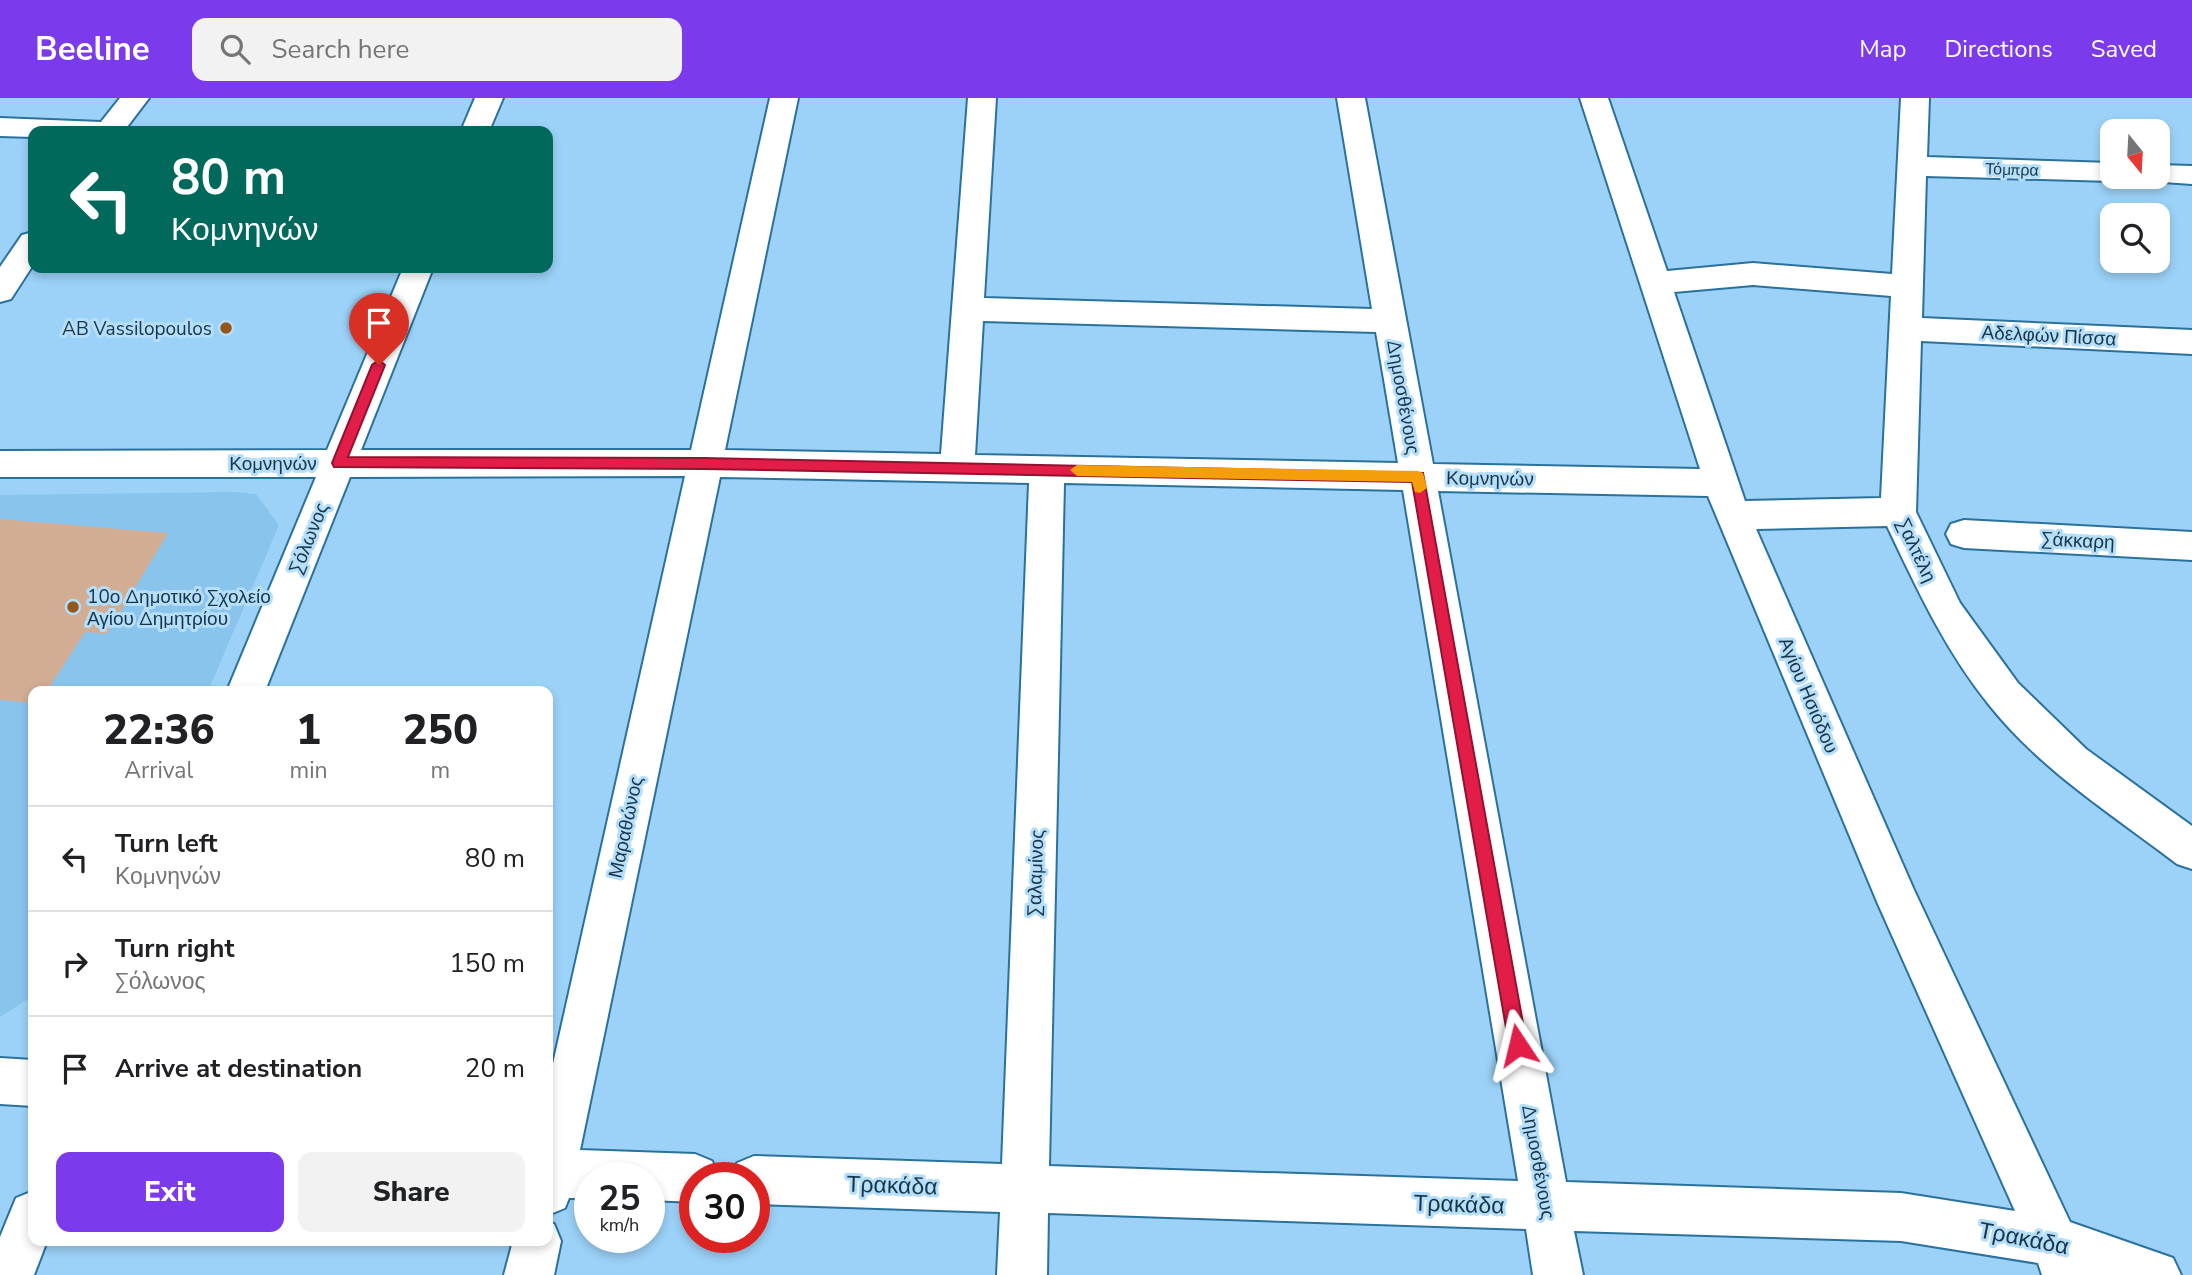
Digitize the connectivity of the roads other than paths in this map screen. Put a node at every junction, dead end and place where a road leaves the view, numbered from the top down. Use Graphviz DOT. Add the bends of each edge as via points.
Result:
graph roads {
  1 [pos="135,98"];
  2 [pos="489,98"];
  3 [pos="783,98"];
  4 [pos="982,98"];
  5 [pos="1351,98"];
  6 [pos="1594,98"];
  7 [pos="1914,98"];
  8 [pos="113,126"];
  9 [pos="477,126"];
  10 [pos="0,127"];
  11 [pos="28,128"];
  12 [pos="1912,166"];
  13 [pos="2100,172"];
  14 [pos="2170,174"];
  15 [pos="2192,175"];
  16 [pos="28,249"];
  17 [pos="416,273"];
  18 [pos="1655,283"];
  19 [pos="1907,286"];
  20 [pos="0,291"];
  21 [pos="968,309"];
  22 [pos="1391,321"];
  23 [pos="1906,329"];
  24 [pos="2192,342"];
  25 [pos="339,463"];
  26 [pos="703,463"];
  27 [pos="0,464"];
  28 [pos="957,468"];
  29 [pos="1047,470"];
  30 [pos="1418,477"];
  31 [pos="1726,499"];
  32 [pos="1898,512"];
  33 [pos="1964,534"];
  34 [pos="2192,546"];
  35 [pos="248,686"];
  36 [pos="2192,849"];
  37 [pos="0,1081"];
  38 [pos="28,1083"];
  39 [pos="553,1160"];
  40 [pos="679,1178"];
  41 [pos="553,1179"];
  42 [pos="770,1181"];
  43 [pos="1026,1189"];
  44 [pos="1547,1208"];
  45 [pos="28,1228"];
  46 [pos="536,1246"];
  47 [pos="2061,1258"];
  48 [pos="9,1275"];
  49 [pos="529,1275"];
  50 [pos="1022,1275"];
  51 [pos="1558,1275"];
  52 [pos="2156,1275"];
  1 -- 8 [label="street"];
  2 -- 9 [label="street"];
  3 -- 26 [label="street, Μαραθώνος"];
  4 -- 21 [label="street"];
  5 -- 22 [label="street, Δημοσθένους"];
  6 -- 18 [label="street, Αγίου Ησιόδου"];
  7 -- 12 [label="street, Σαλτέλη"];
  10 -- 11 [label="street"];
  12 -- 13 [label="street, Τόμπρα"];
  12 -- 19 [label="street, Σαλτέλη"];
  14 -- 15 [label="street"];
  16 -- 20 [label="street"];
  17 -- 25 [label="street, Σόλωνος"];
  18 -- 19 [label="street" via="1753,274"];
  18 -- 31 [label="street, Αγίου Ησιόδου"];
  19 -- 23 [label="street, Σαλτέλη"];
  21 -- 22 [label="street"];
  21 -- 28 [label="street"];
  22 -- 30 [label="street, Δημοσθένους"];
  23 -- 24 [label="street, Αδελφών Πίσσα"];
  23 -- 32 [label="street, Σαλτέλη"];
  25 -- 26 [label="street, Κομνηνών"];
  25 -- 27 [label="street, Κομνηνών"];
  25 -- 35 [label="street, Σόλωνος"];
  26 -- 28 [label="street, Κομνηνών"];
  26 -- 39 [label="street, Μαραθώνος"];
  28 -- 29 [label="street, Κομνηνών"];
  29 -- 30 [label="street, Κομνηνών"];
  29 -- 43 [label="street, Σαλαμίνος"];
  30 -- 31 [label="street, Κομνηνών"];
  30 -- 44 [label="street, Δημοσθένους"];
  31 -- 32 [label="street, Κομνηνών"];
  31 -- 47 [label="street, Αγίου Ησιόδου" via="1899,904"];
  32 -- 36 [label="street, Σαλτέλη" via="1947,614 2004,695 2072,762"];
  33 -- 34 [label="street, Σάκκαρη"];
  37 -- 38 [label="street"];
  40 -- 41 [label="street"];
  42 -- 43 [label="street, Τρακάδα"];
  43 -- 44 [label="street, Τρακάδα"];
  43 -- 50 [label="street, Σαλαμίνος"];
  44 -- 47 [label="street, Τρακάδα" via="1901,1217"];
  44 -- 51 [label="street, Δημοσθένους"];
  45 -- 48 [label="street"];
  46 -- 49 [label="street"];
  47 -- 52 [label="street, Τρακάδα"];
}
